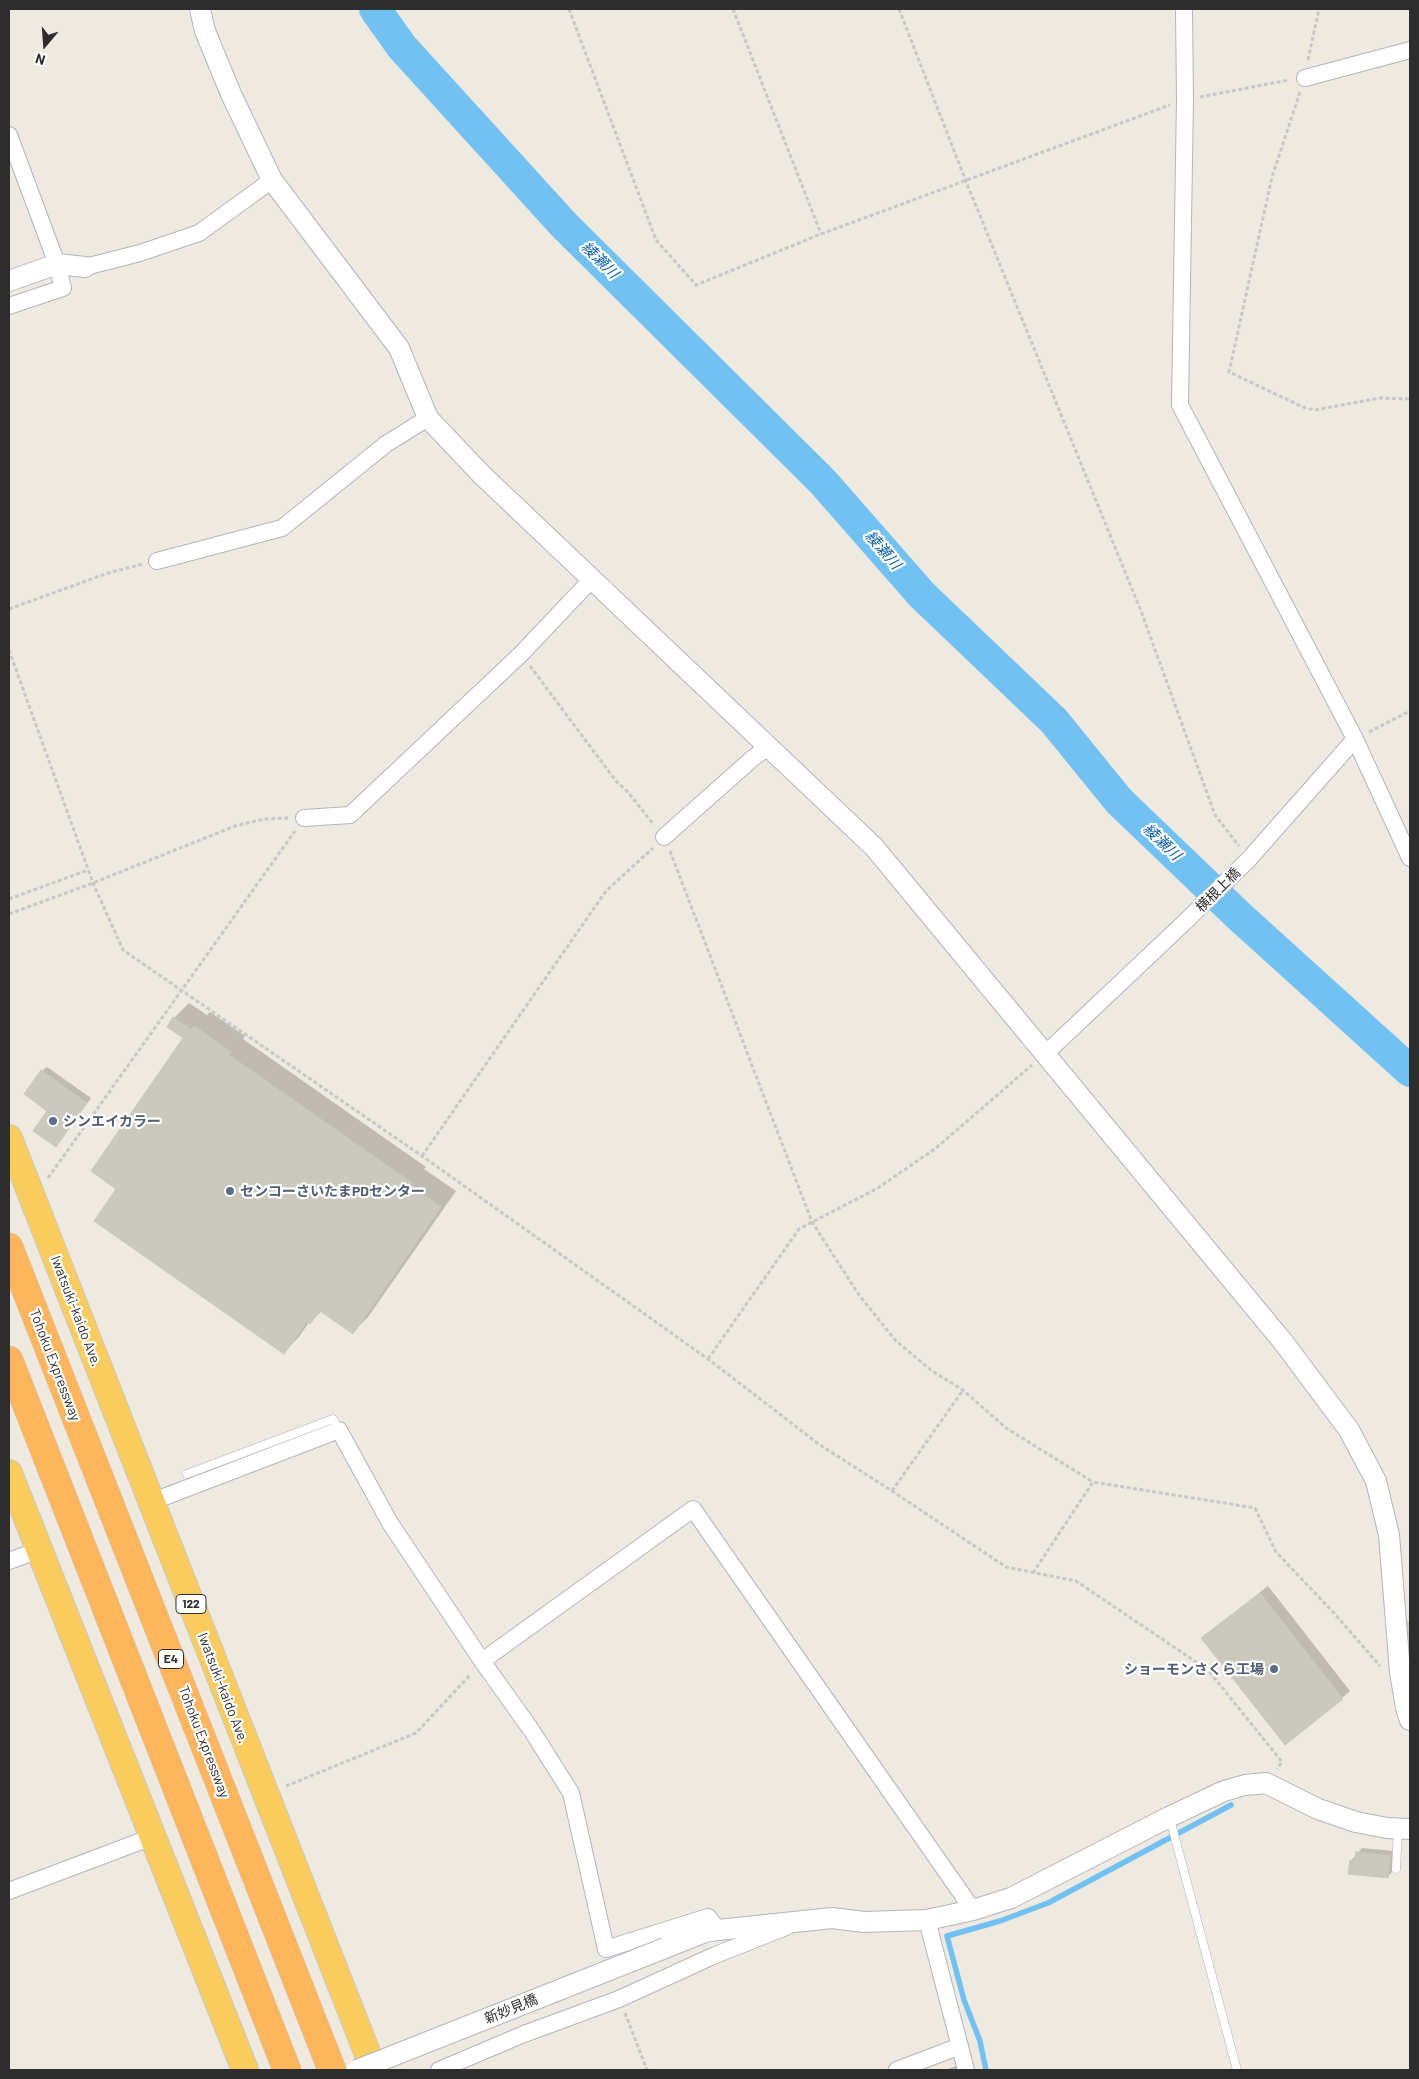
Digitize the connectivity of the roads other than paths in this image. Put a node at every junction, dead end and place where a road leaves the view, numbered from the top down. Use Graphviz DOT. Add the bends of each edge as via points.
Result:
graph roads {
  1 [pos="200,9"];
  2 [pos="1184,9"];
  3 [pos="1410,50"];
  4 [pos="1305,78"];
  5 [pos="9,134"];
  6 [pos="272,180"];
  7 [pos="58,264"];
  8 [pos="84,267"];
  9 [pos="9,281"];
  10 [pos="9,306"];
  11 [pos="428,418"];
  12 [pos="157,561"];
  13 [pos="592,580"];
  14 [pos="1354,739"];
  15 [pos="769,746"];
  16 [pos="304,818"];
  17 [pos="664,837"];
  18 [pos="1410,858"];
  19 [pos="1044,1055"];
  20 [pos="9,1138"];
  21 [pos="9,1247"];
  22 [pos="9,1360"];
  23 [pos="339,1430"];
  24 [pos="9,1473"];
  25 [pos="187,1474"];
  26 [pos="151,1502"];
  27 [pos="39,1550"];
  28 [pos="9,1561"];
  29 [pos="482,1661"];
  30 [pos="1410,1720"];
  31 [pos="1169,1817"];
  32 [pos="1404,1828"];
  33 [pos="152,1837"];
  34 [pos="1396,1869"];
  35 [pos="9,1891"];
  36 [pos="973,1910"];
  37 [pos="805,1920"];
  38 [pos="927,1920"];
  39 [pos="718,1930"];
  40 [pos="960,2046"];
  41 [pos="245,2070"];
  42 [pos="287,2070"];
  43 [pos="332,2070"];
  44 [pos="357,2070"];
  45 [pos="374,2070"];
  46 [pos="439,2070"];
  47 [pos="897,2070"];
  48 [pos="966,2070"];
  49 [pos="1237,2070"];
  1 -- 6 [label="street" via="205,31 231,94"];
  2 -- 14 [label="street" via="1180,405"];
  3 -- 4 [label="street"];
  5 -- 7 [label="street"];
  6 -- 8 [label="street" via="199,233"];
  6 -- 11 [label="street" via="399,348"];
  7 -- 8 [label="street"];
  7 -- 9 [label="street"];
  7 -- 10 [label="street" via="63,288"];
  11 -- 12 [label="street" via="386,444 282,528"];
  11 -- 13 [label="street" via="481,474"];
  13 -- 15 [label="street"];
  13 -- 16 [label="street" via="521,654 350,815"];
  14 -- 18 [label="street"];
  14 -- 19 [label="street, 横根上橋" via="1249,859"];
  15 -- 17 [label="street"];
  15 -- 19 [label="street" via="874,847"];
  19 -- 30 [label="street" via="1284,1343 1349,1430 1376,1481 1389,1535 1400,1672"];
  20 -- 26 [label="highway, Iwatsuki-kaido Ave. / 122"];
  21 -- 43 [label="highway, Tohoku Expressway / E4"];
  22 -- 42 [label="highway"];
  23 -- 25 [label="lane" via="333,1419"];
  23 -- 26 [label="street"];
  23 -- 29 [label="street" via="390,1522"];
  24 -- 27 [label="highway"];
  26 -- 45 [label="highway, Iwatsuki-kaido Ave. / 122"];
  27 -- 28 [label="street"];
  27 -- 33 [label="highway"];
  29 -- 36 [label="street" via="693,1509"];
  29 -- 39 [label="street" via="532,1731 570,1793 606,1949 708,1917"];
  31 -- 32 [label="street, 新妙見橋" via="1224,1791 1266,1783 1318,1809 1356,1822"];
  31 -- 36 [label="street, 新妙見橋" via="1011,1898"];
  31 -- 49 [label="lane"];
  32 -- 34 [label="lane"];
  33 -- 35 [label="street"];
  33 -- 41 [label="highway"];
  36 -- 38 [label="street, 新妙見橋"];
  37 -- 38 [label="street, 新妙見橋"];
  37 -- 39 [label="street, 新妙見橋"];
  37 -- 46 [label="street" via="713,1956 619,1999"];
  38 -- 40 [label="street"];
  39 -- 44 [label="street, 新妙見橋, bridge" via="705,1932"];
  40 -- 47 [label="street"];
  40 -- 48 [label="street"];
}
